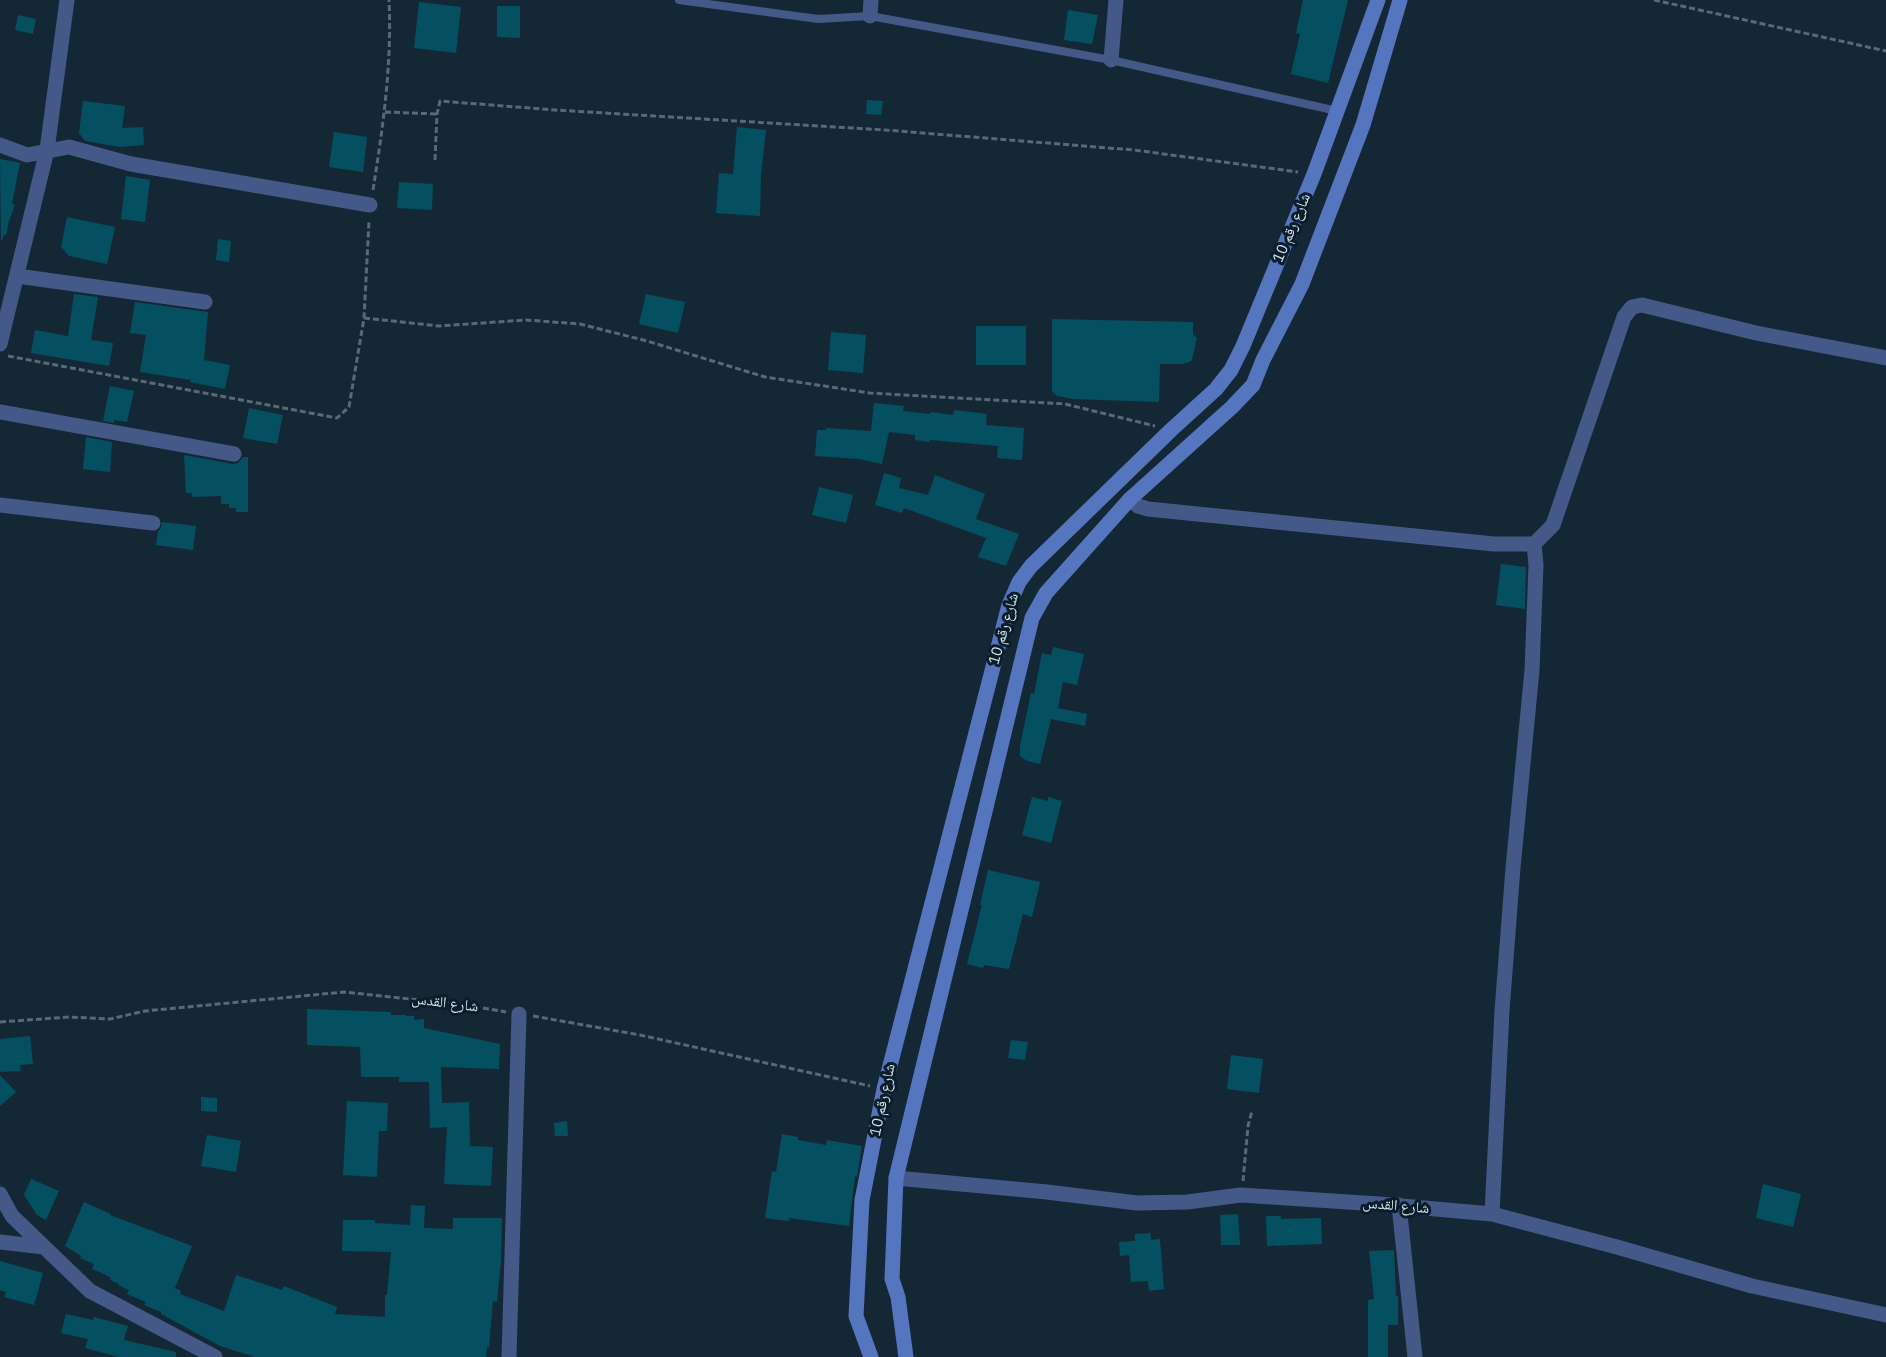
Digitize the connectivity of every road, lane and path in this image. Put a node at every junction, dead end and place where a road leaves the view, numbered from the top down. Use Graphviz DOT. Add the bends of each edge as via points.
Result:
graph roads {
  1 [pos="67,0"];
  2 [pos="389,0"];
  3 [pos="680,0"];
  4 [pos="871,0"];
  5 [pos="1116,0"];
  6 [pos="1378,0"];
  7 [pos="1400,0"];
  8 [pos="1654,0"];
  9 [pos="870,16"];
  10 [pos="1886,51"];
  11 [pos="1111,60"];
  12 [pos="386,112"];
  13 [pos="1339,112"];
  14 [pos="437,114"];
  15 [pos="0,145"];
  16 [pos="48,150"];
  17 [pos="435,160"];
  18 [pos="1314,174"];
  19 [pos="370,205"];
  20 [pos="17,276"];
  21 [pos="206,302"];
  22 [pos="364,318"];
  23 [pos="0,344"];
  24 [pos="0,354"];
  25 [pos="1886,358"];
  26 [pos="0,412"];
  27 [pos="1171,430"];
  28 [pos="234,454"];
  29 [pos="1130,499"];
  30 [pos="0,505"];
  31 [pos="153,523"];
  32 [pos="1534,544"];
  33 [pos="519,1014"];
  34 [pos="0,1023"];
  35 [pos="884,1089"];
  36 [pos="1252,1111"];
  37 [pos="896,1178"];
  38 [pos="0,1194"];
  39 [pos="1241,1195"];
  40 [pos="1399,1205"];
  41 [pos="1492,1214"];
  42 [pos="0,1242"];
  43 [pos="44,1246"];
  44 [pos="1886,1316"];
  45 [pos="215,1357"];
  46 [pos="509,1357"];
  47 [pos="871,1357"];
  48 [pos="906,1357"];
  49 [pos="1415,1357"];
  1 -- 16 [label="street"];
  2 -- 12 [label="path" via="391,38"];
  3 -- 9 [label="lane" via="818,19"];
  4 -- 9 [label="street"];
  5 -- 11 [label="street"];
  6 -- 13 [label="main road, شارع رقم 10"];
  7 -- 29 [label="main road, شارع رقم 10" via="1363,126 1302,284 1253,385"];
  8 -- 10 [label="path"];
  9 -- 11 [label="lane"];
  11 -- 13 [label="lane"];
  12 -- 14 [label="path"];
  12 -- 19 [label="path"];
  13 -- 18 [label="main road, شارع رقم 10"];
  14 -- 17 [label="path"];
  14 -- 18 [label="path" via="440,101 885,130 1134,150"];
  15 -- 16 [label="street" via="27,155"];
  16 -- 19 [label="street" via="69,147 131,164"];
  16 -- 20 [label="street"];
  18 -- 27 [label="main road, شارع رقم 10" via="1231,370"];
  19 -- 22 [label="path"];
  20 -- 21 [label="street"];
  20 -- 23 [label="street"];
  22 -- 24 [label="path" via="350,407 337,418"];
  22 -- 27 [label="path" via="439,326 525,320 580,324 765,377 870,393 1065,404"];
  25 -- 32 [label="street" via="1756,333 1642,305 1632,307 1624,317 1553,525"];
  26 -- 28 [label="street"];
  27 -- 35 [label="main road, شارع رقم 10" via="1019,582 1009,605"];
  29 -- 32 [label="street" via="1148,509 1494,544"];
  29 -- 37 [label="main road, شارع رقم 10" via="1046,593 1032,618"];
  30 -- 31 [label="street"];
  32 -- 41 [label="street" via="1532,670 1502,1011"];
  33 -- 34 [label="path, شارع القدس" via="344,992 145,1011 110,1019 69,1017"];
  33 -- 35 [label="path, شارع القدس" via="640,1035"];
  33 -- 46 [label="street"];
  35 -- 47 [label="main road, شارع رقم 10" via="862,1200 856,1316"];
  36 -- 39 [label="path"];
  37 -- 39 [label="street, شارع القدس" via="1137,1203"];
  37 -- 48 [label="main road, شارع رقم 10" via="892,1279"];
  38 -- 43 [label="street" via="12,1216"];
  39 -- 40 [label="street, شارع القدس"];
  40 -- 41 [label="street, شارع القدس"];
  40 -- 49 [label="street"];
  41 -- 44 [label="street, شارع القدس" via="1752,1286"];
  42 -- 43 [label="street"];
  43 -- 45 [label="street" via="90,1291"];
}
